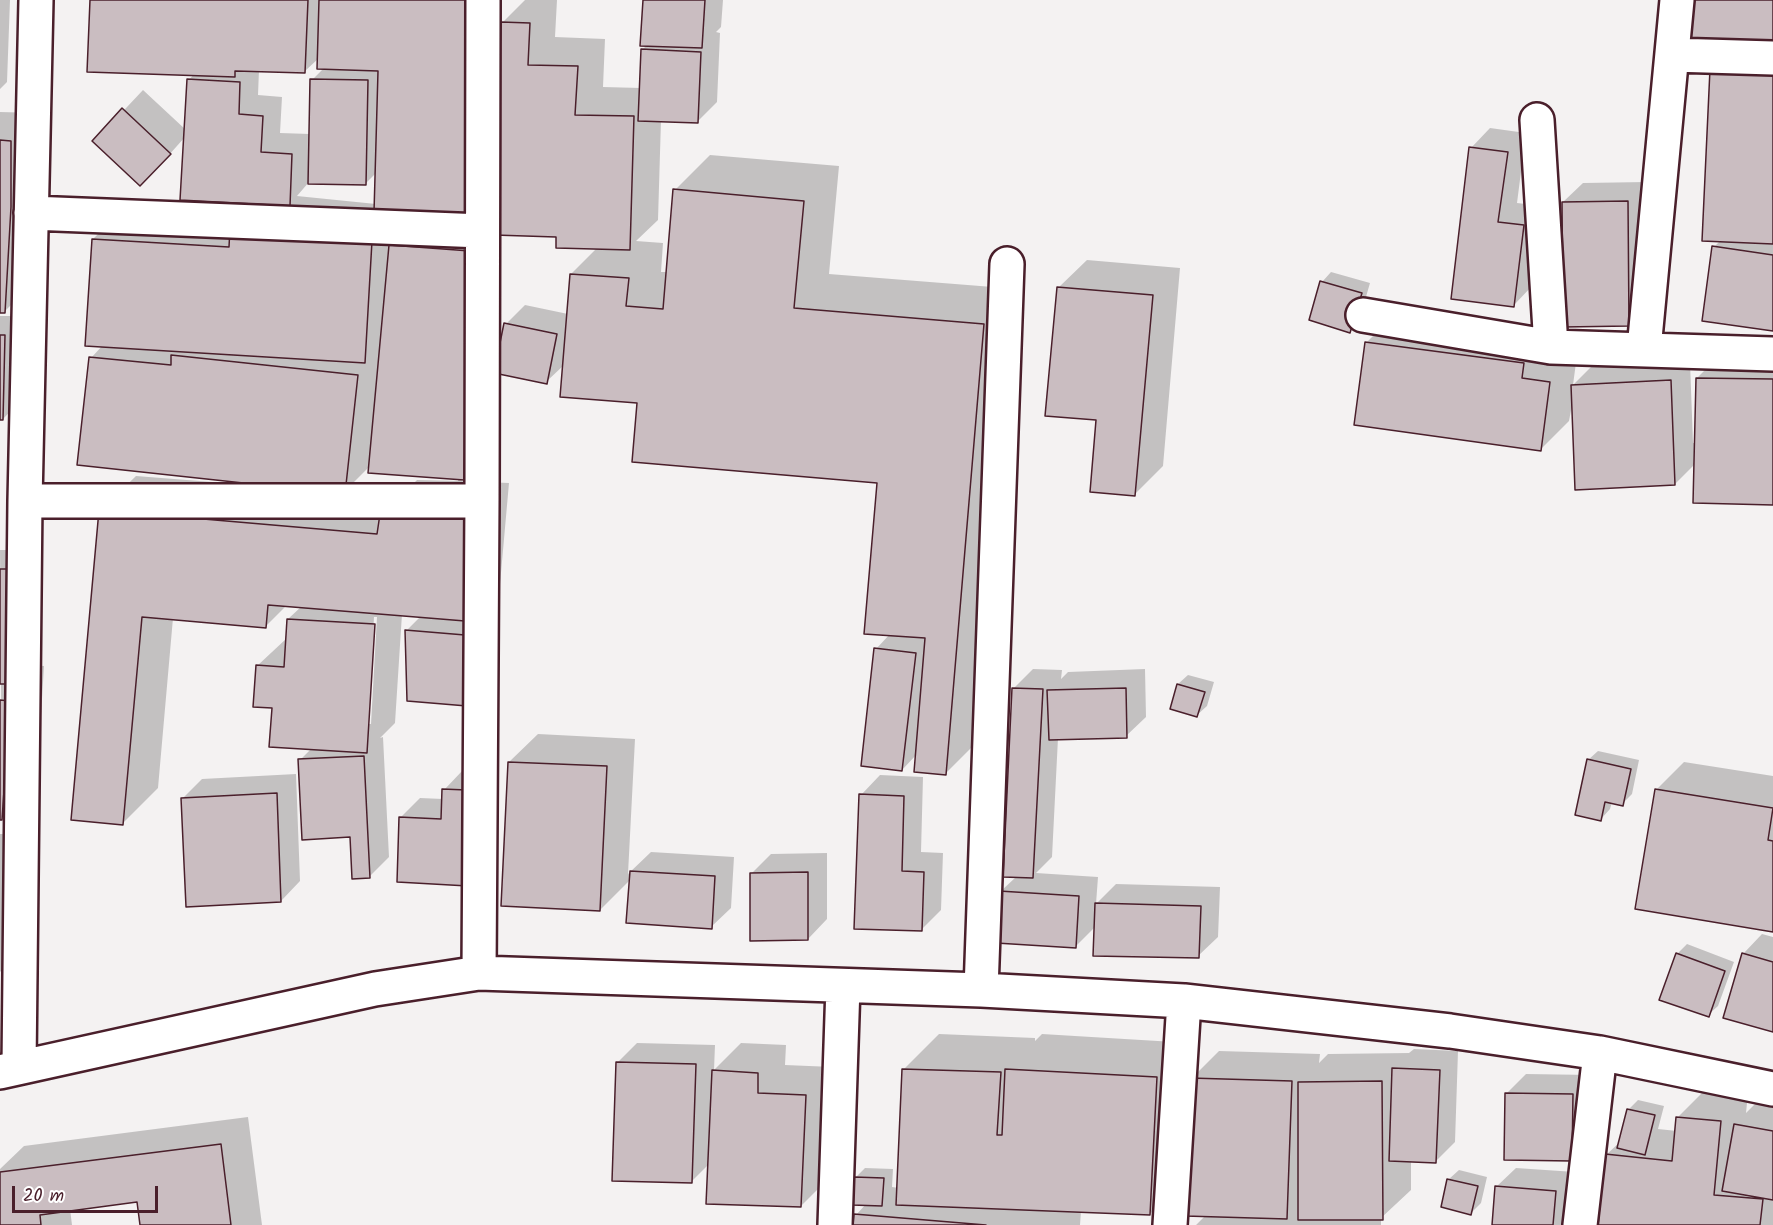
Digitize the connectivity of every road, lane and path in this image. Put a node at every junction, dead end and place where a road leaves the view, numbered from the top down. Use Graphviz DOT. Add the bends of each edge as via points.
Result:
graph roads {
  1 [pos="36,0"];
  2 [pos="483,0"];
  3 [pos="1677,0"];
  4 [pos="1672,55"];
  5 [pos="1773,58"];
  6 [pos="1537,120"];
  7 [pos="31,213"];
  8 [pos="482,231"];
  9 [pos="1008,264"];
  10 [pos="1363,315"];
  11 [pos="1551,347"];
  12 [pos="1644,349"];
  13 [pos="1773,354"];
  14 [pos="482,501"];
  15 [pos="16,520"];
  16 [pos="11,843"];
  17 [pos="479,973"];
  18 [pos="843,986"];
  19 [pos="981,990"];
  20 [pos="1184,1001"];
  21 [pos="1600,1053"];
  22 [pos="10,1069"];
  23 [pos="1773,1089"];
  24 [pos="835,1225"];
  25 [pos="1170,1225"];
  26 [pos="1580,1225"];
  1 -- 7 [label="street"];
  2 -- 8 [label="street"];
  3 -- 4 [label="street"];
  4 -- 5 [label="street"];
  4 -- 12 [label="street"];
  6 -- 11 [label="street"];
  7 -- 8 [label="street"];
  7 -- 15 [label="street"];
  8 -- 14 [label="street"];
  9 -- 19 [label="street"];
  10 -- 11 [label="street"];
  11 -- 12 [label="street"];
  12 -- 13 [label="street"];
  14 -- 15 [label="street"];
  14 -- 17 [label="street"];
  15 -- 16 [label="street"];
  16 -- 22 [label="street"];
  17 -- 18 [label="street"];
  17 -- 22 [label="street" via="375,989"];
  18 -- 19 [label="street"];
  18 -- 24 [label="street"];
  19 -- 20 [label="street"];
  20 -- 21 [label="street" via="1450,1031"];
  20 -- 25 [label="street"];
  21 -- 23 [label="street"];
  21 -- 26 [label="street"];
}
